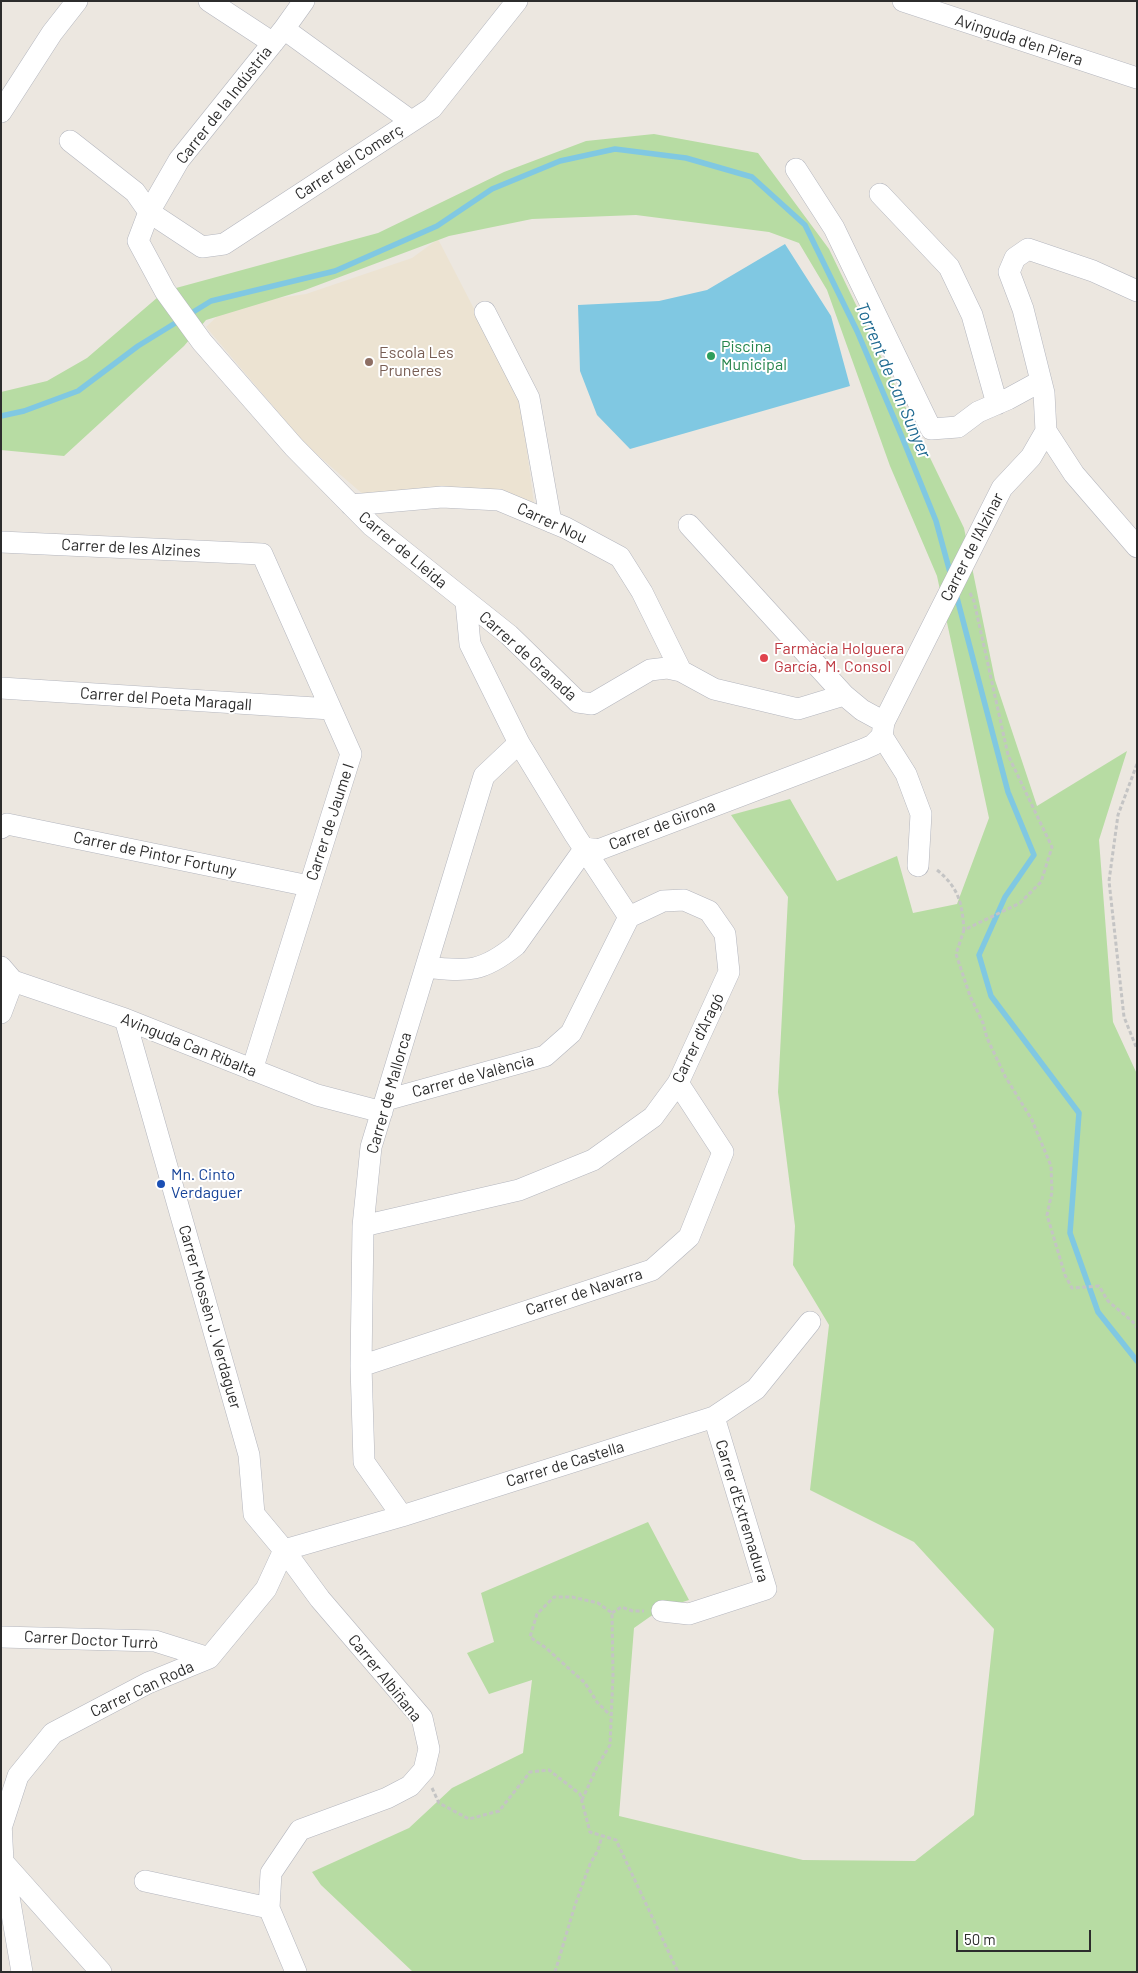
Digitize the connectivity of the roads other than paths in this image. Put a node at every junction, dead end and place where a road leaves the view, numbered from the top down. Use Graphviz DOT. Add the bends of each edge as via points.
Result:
graph roads {
  1 [pos="77,1"];
  2 [pos="209,1"];
  3 [pos="304,1"];
  4 [pos="518,1"];
  5 [pos="903,1"];
  6 [pos="941,8"];
  7 [pos="279,36"];
  8 [pos="1137,78"];
  9 [pos="1,112"];
  10 [pos="410,121"];
  11 [pos="70,141"];
  12 [pos="796,169"];
  13 [pos="880,194"];
  14 [pos="149,212"];
  15 [pos="1137,292"];
  16 [pos="485,312"];
  17 [pos="1041,381"];
  18 [pos="997,404"];
  19 [pos="1046,431"];
  20 [pos="351,505"];
  21 [pos="551,522"];
  22 [pos="689,525"];
  23 [pos="1,542"];
  24 [pos="1137,547"];
  25 [pos="262,554"];
  26 [pos="466,602"];
  27 [pos="682,671"];
  28 [pos="1,688"];
  29 [pos="844,695"];
  30 [pos="331,709"];
  31 [pos="883,729"];
  32 [pos="519,743"];
  33 [pos="1,828"];
  34 [pos="585,848"];
  35 [pos="918,860"];
  36 [pos="309,886"];
  37 [pos="629,917"];
  38 [pos="426,967"];
  39 [pos="7,974"];
  40 [pos="1,1013"];
  41 [pos="125,1019"];
  42 [pos="252,1070"];
  43 [pos="678,1083"];
  44 [pos="384,1106"];
  45 [pos="363,1226"];
  46 [pos="810,1322"];
  47 [pos="361,1366"];
  48 [pos="714,1417"];
  49 [pos="402,1516"];
  50 [pos="284,1550"];
  51 [pos="662,1611"];
  52 [pos="1,1637"];
  53 [pos="209,1658"];
  54 [pos="2,1824"];
  55 [pos="3,1862"];
  56 [pos="144,1881"];
  57 [pos="269,1908"];
  58 [pos="22,1972"];
  59 [pos="101,1972"];
  60 [pos="296,1972"];
  1 -- 9 [label="street" via="52,33"];
  2 -- 7 [label="street"];
  3 -- 7 [label="street, Carrer de la Indústria"];
  4 -- 10 [label="street, Carrer del Comerç" via="432,108"];
  5 -- 6 [label="street, Avinguda d'en Piera"];
  6 -- 8 [label="street, Avinguda d'en Piera"];
  7 -- 10 [label="street"];
  7 -- 14 [label="street, Carrer de la Indústria" via="179,160"];
  10 -- 14 [label="street, Carrer del Comerç" via="224,244 202,247"];
  11 -- 14 [label="street" via="135,192"];
  12 -- 18 [label="street" via="834,228 931,429 958,427 978,412"];
  13 -- 18 [label="street" via="949,267 972,314"];
  14 -- 20 [label="street, Carrer de Lleida" via="138,241 165,291 202,342 294,447"];
  15 -- 17 [label="street" via="1093,271 1028,249 1015,258 1009,272 1023,309"];
  16 -- 21 [label="street" via="529,398"];
  17 -- 18 [label="street"];
  17 -- 19 [label="street"];
  19 -- 24 [label="street" via="1074,474"];
  19 -- 31 [label="street, Carrer de l'Alzinar" via="1030,457 1002,488"];
  20 -- 21 [label="street, Carrer Nou" via="442,498 499,500"];
  20 -- 26 [label="street, Carrer de Lleida" via="372,526"];
  21 -- 27 [label="street, Carrer Nou" via="620,557 642,592"];
  22 -- 29 [label="street"];
  23 -- 25 [label="street, Carrer de les Alzines"];
  25 -- 30 [label="street, Carrer de Jaume I"];
  26 -- 27 [label="street, Carrer de Granada" via="509,635 578,702 592,704 650,670 667,668"];
  26 -- 32 [label="street" via="470,644"];
  27 -- 29 [label="street, Carrer de Granada" via="714,689 798,709"];
  28 -- 30 [label="street, Carrer del Poeta Maragall"];
  29 -- 31 [label="street"];
  30 -- 36 [label="street, Carrer de Jaume I" via="351,754"];
  31 -- 34 [label="street, Carrer de Girona" via="873,745 598,850"];
  31 -- 35 [label="street" via="906,774 921,814"];
  32 -- 34 [label="street"];
  32 -- 38 [label="street, Carrer de Mallorca" via="484,776"];
  33 -- 36 [label="street, Carrer de Pintor Fortuny" via="7,824"];
  34 -- 37 [label="street"];
  34 -- 38 [label="street, Carrer de Girona" via="516,945 501,957 485,966 454,971"];
  36 -- 42 [label="street, Carrer de Jaume I"];
  37 -- 43 [label="street, Carrer d'Aragó" via="663,901 684,900 709,911 725,934 730,972"];
  37 -- 44 [label="street, Carrer de València" via="571,1033 545,1056"];
  38 -- 44 [label="street, Carrer de Mallorca"];
  39 -- 40 [label="street"];
  39 -- 41 [label="street, Avinguda Can Ribalta"];
  41 -- 42 [label="street, Avinguda Can Ribalta"];
  41 -- 50 [label="street, Carrer Mossèn J. Verdaguer" via="249,1455 254,1514"];
  42 -- 44 [label="street, Avinguda Can Ribalta" via="317,1095"];
  43 -- 45 [label="street, Carrer d'Aragó" via="653,1117 593,1160 519,1190"];
  43 -- 47 [label="street, Carrer de Navarra" via="723,1152 689,1237 652,1270"];
  44 -- 45 [label="street, Carrer de Mallorca" via="371,1147"];
  45 -- 47 [label="street, Carrer de Mallorca"];
  46 -- 48 [label="street, Carrer de Castella" via="756,1389"];
  47 -- 49 [label="street, Carrer de Mallorca" via="364,1462"];
  48 -- 49 [label="street, Carrer de Castella"];
  48 -- 51 [label="street, Carrer d'Extremadura" via="766,1589 689,1614"];
  49 -- 50 [label="street, Carrer de Castella"];
  50 -- 53 [label="street, Carrer Can Roda" via="266,1589"];
  50 -- 57 [label="street, Carrer Albiñana" via="320,1599 422,1718 429,1749 424,1770 410,1786 387,1798 300,1830 271,1873"];
  52 -- 53 [label="street, Carrer Doctor Turrò" via="155,1640"];
  53 -- 54 [label="street, Carrer Can Roda" via="148,1683 53,1733 18,1776"];
  54 -- 55 [label="street, Carrer Can Roda"];
  55 -- 58 [label="street, Carrer Can Roda"];
  55 -- 59 [label="street"];
  56 -- 57 [label="street"];
  57 -- 60 [label="street"];
}
